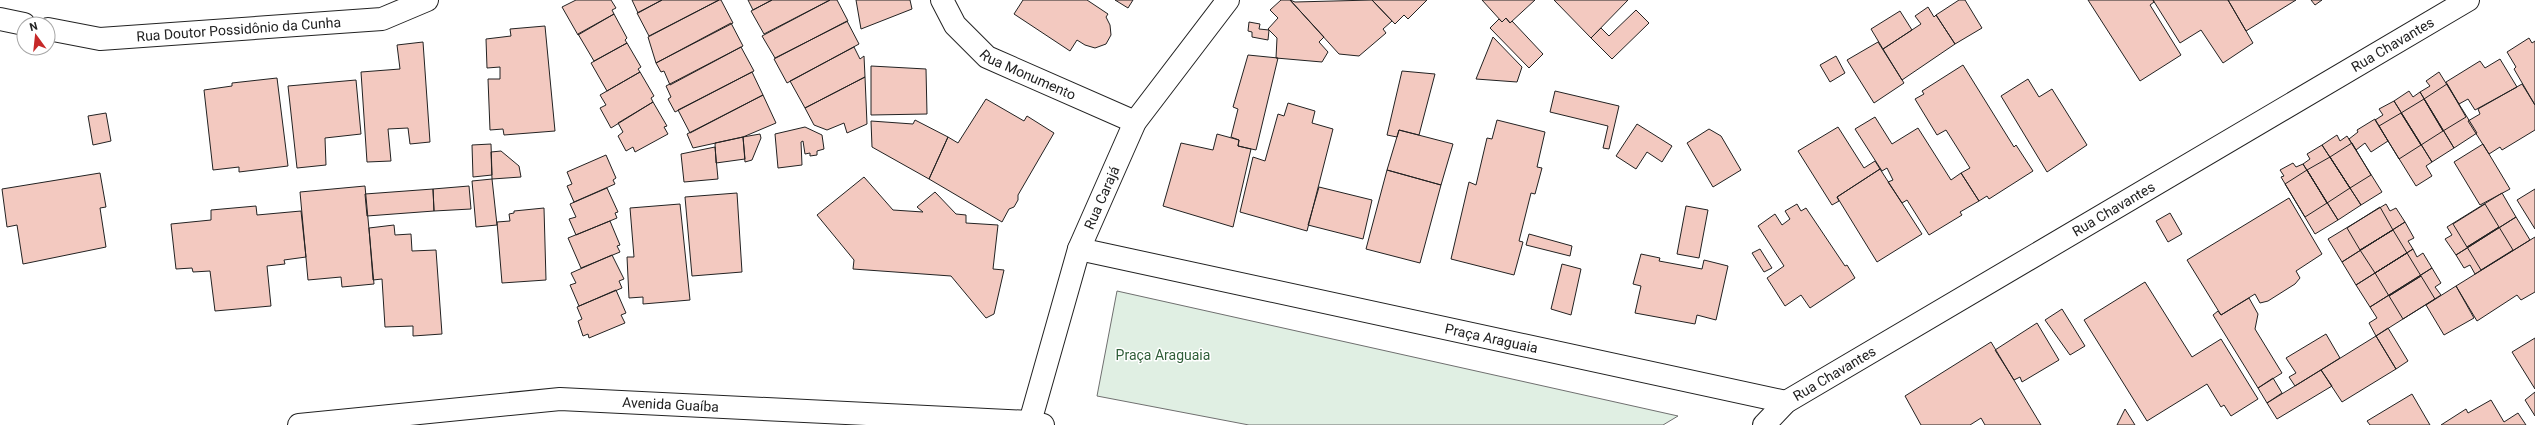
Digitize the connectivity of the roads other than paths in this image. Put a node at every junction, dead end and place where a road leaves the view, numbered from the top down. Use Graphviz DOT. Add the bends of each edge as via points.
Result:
graph roads {
  1 [pos="427,0"];
  2 [pos="942,0"];
  3 [pos="1228,0"];
  4 [pos="2468,0"];
  5 [pos="0,19"];
  6 [pos="16,22"];
  7 [pos="56,31"];
  8 [pos="1136,122"];
  9 [pos="1079,249"];
  10 [pos="1786,402"];
  11 [pos="1036,424"];
  12 [pos="299,425"];
  13 [pos="1764,425"];
  1 -- 7 [label="street, Rua Doutor Possidônio da Cunha" via="382,19 100,39"];
  2 -- 8 [label="street, Rua Monumento" via="954,25 987,57"];
  3 -- 8 [label="street, Rua Carajá"];
  4 -- 10 [label="street, Rua Chavantes"];
  5 -- 6 [label="street"];
  8 -- 9 [label="street, Rua Carajá"];
  9 -- 10 [label="street, Praça Araguaia"];
  9 -- 11 [label="street, Rua Carajá"];
  10 -- 13 [label="street, Rua Chavantes"];
  11 -- 12 [label="street, Avenida Guaíba" via="560,399"];
}
